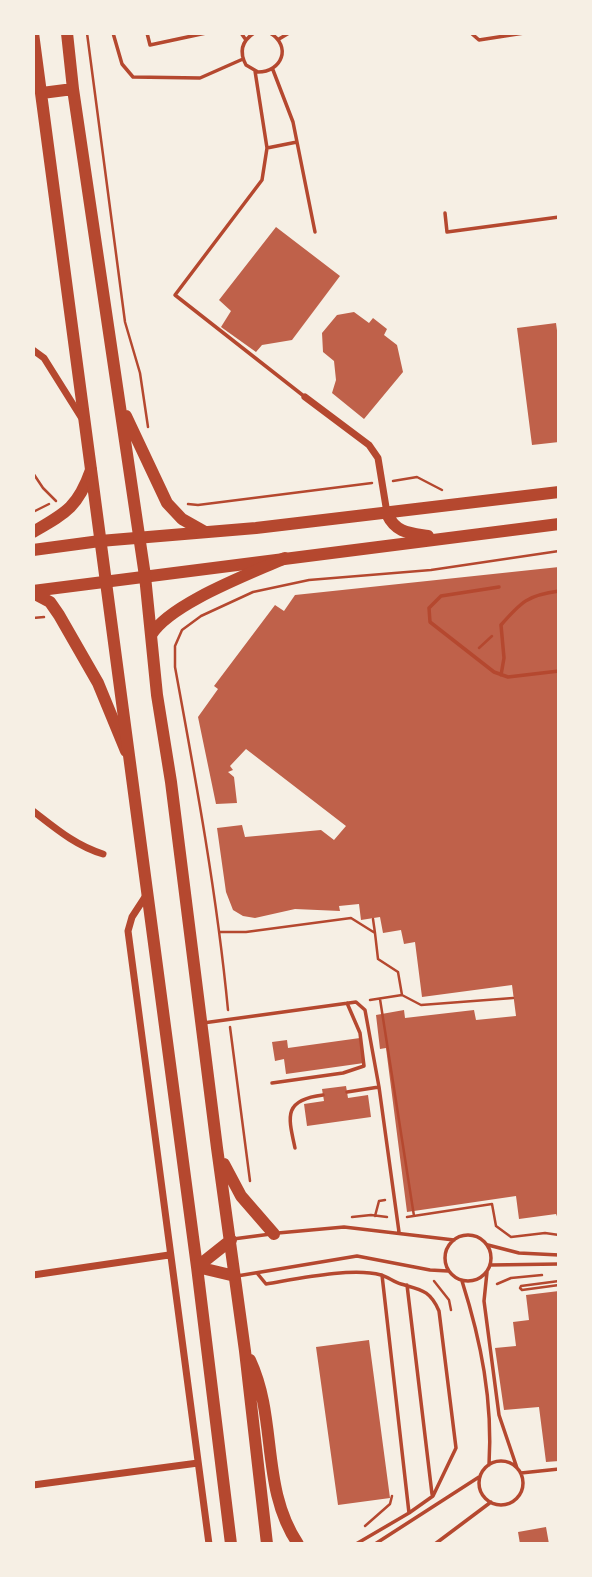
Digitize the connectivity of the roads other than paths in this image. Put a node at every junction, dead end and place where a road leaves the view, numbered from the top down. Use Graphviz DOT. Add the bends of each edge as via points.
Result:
graph roads {
  1 [pos="33,33"];
  2 [pos="67,33"];
  3 [pos="113,33"];
  4 [pos="147,33"];
  5 [pos="206,33"];
  6 [pos="241,33"];
  7 [pos="254,33"];
  8 [pos="270,33"];
  9 [pos="289,33"];
  10 [pos="471,33"];
  11 [pos="524,33"];
  12 [pos="190,36"];
  13 [pos="279,39"];
  14 [pos="246,40"];
  15 [pos="243,59"];
  16 [pos="272,70"];
  17 [pos="255,71"];
  18 [pos="73,89"];
  19 [pos="37,94"];
  20 [pos="297,142"];
  21 [pos="267,148"];
  22 [pos="445,213"];
  23 [pos="559,217"];
  24 [pos="315,232"];
  25 [pos="33,350"];
  26 [pos="305,397"];
  27 [pos="121,407"];
  28 [pos="85,424"];
  29 [pos="91,470"];
  30 [pos="559,492"];
  31 [pos="387,514"];
  32 [pos="559,524"];
  33 [pos="33,531"];
  34 [pos="205,532"];
  35 [pos="446,538"];
  36 [pos="140,539"];
  37 [pos="100,541"];
  38 [pos="33,550"];
  39 [pos="285,558"];
  40 [pos="145,576"];
  41 [pos="106,582"];
  42 [pos="499,587"];
  43 [pos="33,592"];
  44 [pos="559,592"];
  45 [pos="151,635"];
  46 [pos="559,671"];
  47 [pos="501,675"];
  48 [pos="129,758"];
  49 [pos="33,811"];
  50 [pos="103,854"];
  51 [pos="147,894"];
  52 [pos="347,1003"];
  53 [pos="201,1024"];
  54 [pos="272,1083"];
  55 [pos="379,1087"];
  56 [pos="347,1092"];
  57 [pos="323,1095"];
  58 [pos="217,1148"];
  59 [pos="295,1149"];
  60 [pos="399,1232"];
  61 [pos="274,1234"];
  62 [pos="230,1240"];
  63 [pos="454,1240"];
  64 [pos="486,1244"];
  65 [pos="169,1255"];
  66 [pos="559,1255"];
  67 [pos="559,1264"];
  68 [pos="490,1265"];
  69 [pos="197,1267"];
  70 [pos="449,1270"];
  71 [pos="487,1272"];
  72 [pos="257,1273"];
  73 [pos="33,1275"];
  74 [pos="382,1275"];
  75 [pos="235,1276"];
  76 [pos="463,1281"];
  77 [pos="407,1285"];
  78 [pos="245,1351"];
  79 [pos="198,1464"];
  80 [pos="489,1465"];
  81 [pos="517,1468"];
  82 [pos="559,1469"];
  83 [pos="521,1473"];
  84 [pos="481,1476"];
  85 [pos="33,1485"];
  86 [pos="433,1496"];
  87 [pos="491,1502"];
  88 [pos="409,1513"];
  89 [pos="209,1544"];
  90 [pos="231,1544"];
  91 [pos="267,1544"];
  92 [pos="298,1544"];
  93 [pos="356,1544"];
  94 [pos="375,1544"];
  95 [pos="435,1544"];
  1 -- 19 [label="main road"];
  2 -- 18 [label="main road"];
  3 -- 15 [label="lane" via="122,64 133,77 200,78"];
  4 -- 12 [label="lane" via="150,45"];
  5 -- 12 [label="lane"];
  6 -- 14 [label="lane"];
  7 -- 14 [label="lane"];
  8 -- 13 [label="lane"];
  9 -- 13 [label="lane"];
  10 -- 11 [label="lane" via="479,40"];
  13 -- 16 [label="lane" via="282,60"];
  14 -- 15 [label="lane"];
  15 -- 17 [label="lane"];
  16 -- 17 [label="lane"];
  16 -- 20 [label="lane"];
  17 -- 21 [label="lane"];
  18 -- 19 [label="main road"];
  18 -- 27 [label="main road"];
  19 -- 28 [label="main road"];
  20 -- 21 [label="lane"];
  20 -- 24 [label="lane"];
  21 -- 26 [label="lane" via="262,180 175,295"];
  22 -- 23 [label="lane" via="447,232"];
  25 -- 28 [label="street" via="44,358"];
  26 -- 31 [label="street" via="369,444 378,458"];
  27 -- 34 [label="main road" via="167,503 182,519"];
  27 -- 36 [label="main road"];
  28 -- 29 [label="main road"];
  29 -- 33 [label="main road" via="77,502"];
  29 -- 37 [label="main road"];
  30 -- 31 [label="main road"];
  31 -- 34 [label="main road"];
  31 -- 35 [label="main road" via="403,533"];
  32 -- 35 [label="main road"];
  34 -- 36 [label="main road"];
  35 -- 39 [label="main road"];
  36 -- 37 [label="main road"];
  36 -- 40 [label="main road"];
  37 -- 38 [label="main road"];
  37 -- 41 [label="main road"];
  39 -- 40 [label="main road"];
  39 -- 45 [label="main road" via="202,597 171,615"];
  40 -- 41 [label="main road"];
  40 -- 45 [label="main road"];
  41 -- 43 [label="main road"];
  41 -- 48 [label="main road"];
  42 -- 47 [label="lane" via="441,596 431,603 428,614 433,625"];
  43 -- 48 [label="main road" via="60,615 99,683"];
  44 -- 47 [label="lane" via="524,600 501,625"];
  45 -- 53 [label="main road"];
  46 -- 47 [label="lane"];
  48 -- 51 [label="main road"];
  49 -- 50 [label="street" via="69,839"];
  51 -- 65 [label="street" via="128,931"];
  51 -- 69 [label="main road"];
  52 -- 53 [label="lane"];
  52 -- 54 [label="lane" via="360,1033 364,1066"];
  52 -- 55 [label="lane" via="356,1002 365,1010"];
  53 -- 58 [label="main road"];
  55 -- 56 [label="lane"];
  55 -- 60 [label="lane"];
  57 -- 59 [label="lane" via="308,1097 292,1107 289,1117"];
  58 -- 61 [label="main road" via="229,1178"];
  58 -- 62 [label="main road"];
  60 -- 61 [label="lane" via="344,1227"];
  60 -- 63 [label="lane"];
  61 -- 62 [label="lane"];
  62 -- 69 [label="main road"];
  62 -- 75 [label="main road"];
  63 -- 64 [label="lane" via="467,1235"];
  63 -- 70 [label="lane" via="445,1258"];
  64 -- 66 [label="lane" via="519,1253"];
  64 -- 68 [label="lane"];
  65 -- 73 [label="street"];
  65 -- 79 [label="street"];
  67 -- 68 [label="lane"];
  68 -- 71 [label="lane"];
  69 -- 75 [label="main road"];
  69 -- 90 [label="main road"];
  70 -- 72 [label="lane" via="357,1256"];
  70 -- 76 [label="lane"];
  71 -- 76 [label="lane" via="476,1280"];
  71 -- 81 [label="lane" via="484,1301 499,1415"];
  72 -- 74 [label="lane" via="266,1284 337,1274"];
  72 -- 75 [label="lane"];
  74 -- 77 [label="lane"];
  74 -- 88 [label="lane"];
  75 -- 78 [label="main road"];
  76 -- 80 [label="lane" via="485,1377 491,1428"];
  77 -- 86 [label="lane"];
  77 -- 86 [label="lane" via="433,1297 439,1311 456,1448"];
  78 -- 91 [label="main road"];
  78 -- 92 [label="main road" via="260,1382 276,1498"];
  79 -- 85 [label="street"];
  79 -- 89 [label="street"];
  80 -- 81 [label="lane" via="506,1462"];
  80 -- 84 [label="lane"];
  81 -- 83 [label="lane"];
  82 -- 83 [label="lane"];
  83 -- 87 [label="lane" via="523,1486 517,1498 505,1504"];
  84 -- 87 [label="lane" via="482,1494"];
  84 -- 94 [label="lane"];
  86 -- 88 [label="lane"];
  87 -- 95 [label="lane"];
  88 -- 93 [label="lane"];
}
